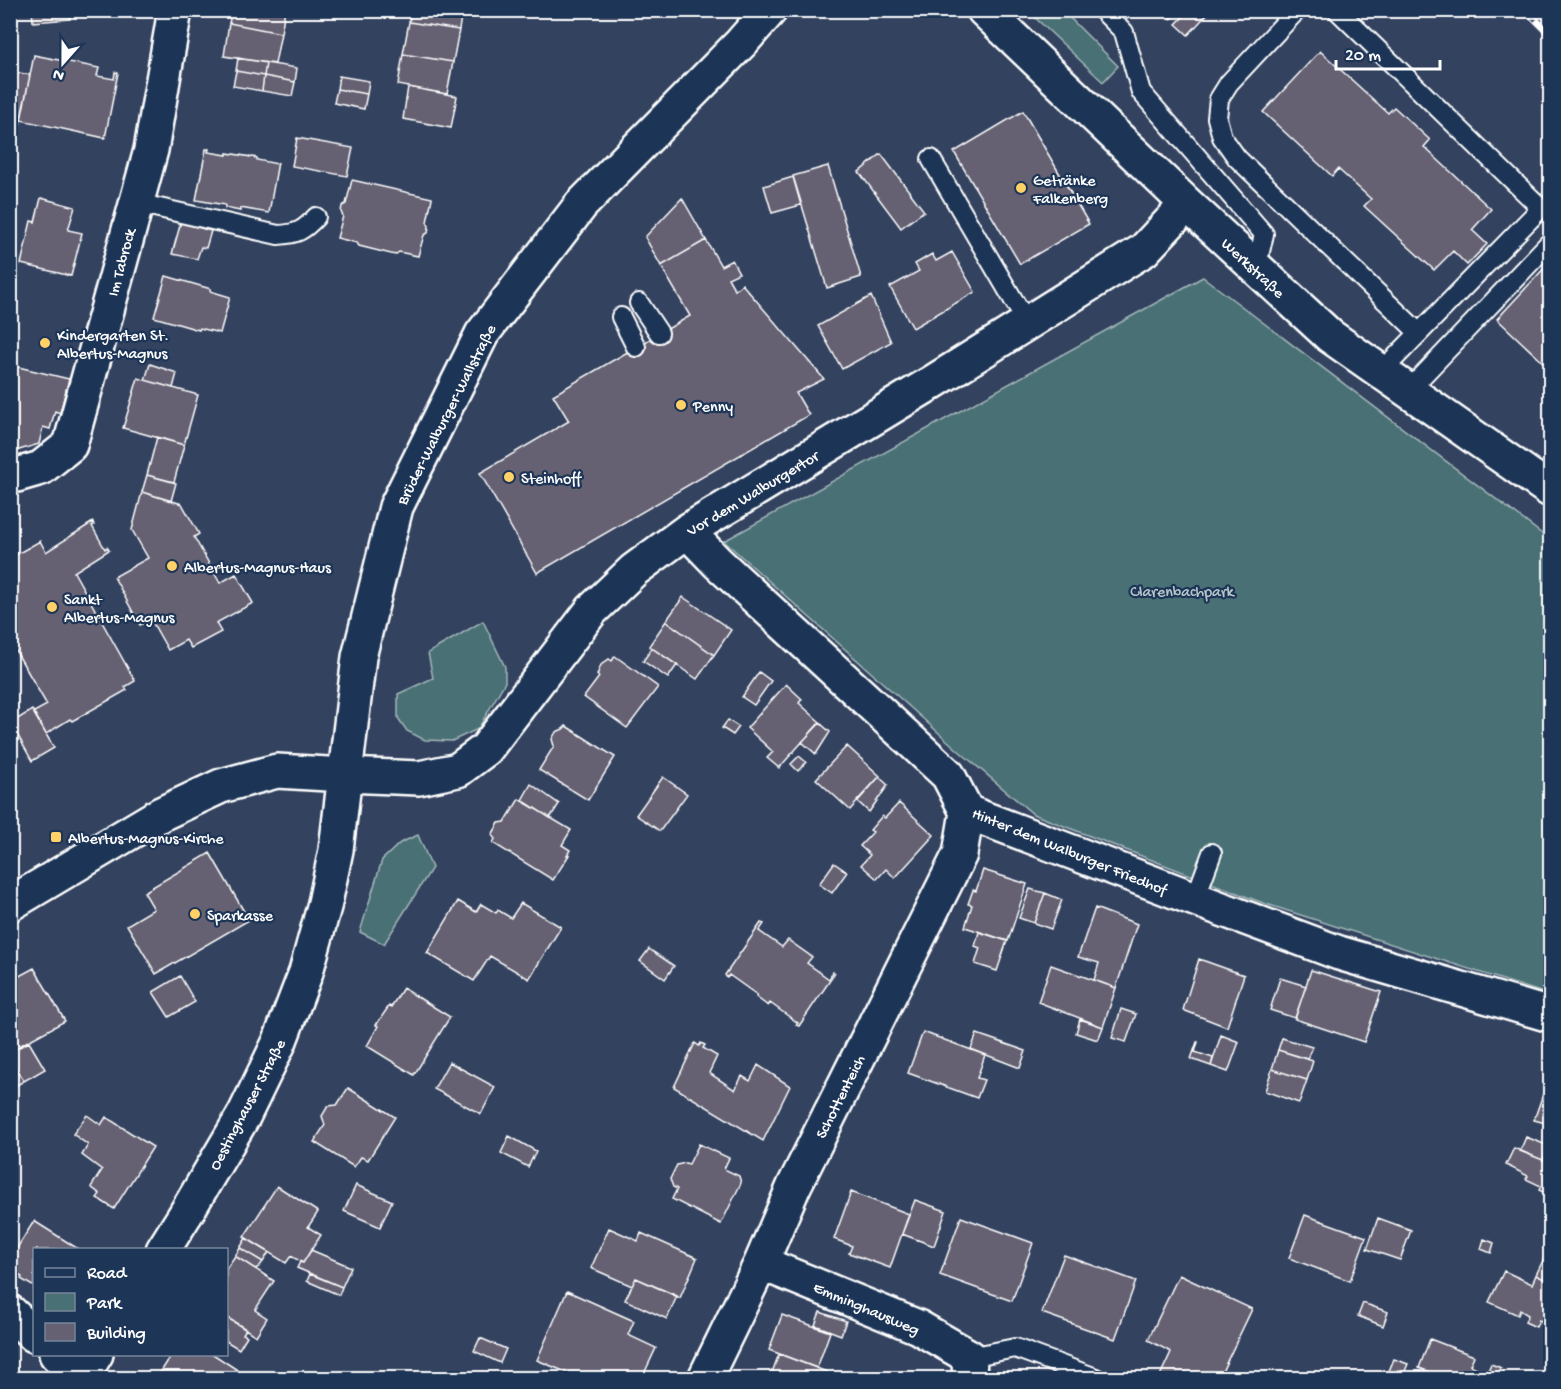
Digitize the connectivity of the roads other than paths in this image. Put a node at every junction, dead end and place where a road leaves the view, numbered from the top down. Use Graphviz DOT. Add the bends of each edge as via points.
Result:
graph roads {
  1 [pos="175,10"];
  2 [pos="770,10"];
  3 [pos="984,10"];
  4 [pos="1102,10"];
  5 [pos="1298,10"];
  6 [pos="1337,10"];
  7 [pos="931,159"];
  8 [pos="137,203"];
  9 [pos="1187,204"];
  10 [pos="315,217"];
  11 [pos="1551,242"];
  12 [pos="1256,269"];
  13 [pos="639,303"];
  14 [pos="621,317"];
  15 [pos="1027,323"];
  16 [pos="659,333"];
  17 [pos="1419,333"];
  18 [pos="636,347"];
  19 [pos="1381,372"];
  20 [pos="1408,391"];
  21 [pos="10,477"];
  22 [pos="1551,490"];
  23 [pos="687,531"];
  24 [pos="345,775"];
  25 [pos="967,812"];
  26 [pos="1212,853"];
  27 [pos="1195,899"];
  28 [pos="10,904"];
  29 [pos="1551,1015"];
  30 [pos="164,1248"];
  31 [pos="761,1263"];
  32 [pos="10,1312"];
  33 [pos="33,1334"];
  34 [pos="60,1356"];
  35 [pos="970,1368"];
  36 [pos="86,1370"];
  37 [pos="705,1378"];
  38 [pos="1096,1378"];
  1 -- 8 [label="street, Im Tabrock" via="151,150"];
  2 -- 24 [label="street, Brüder-Walburger-Wallstraße" via="581,205 482,334 396,507 359,657"];
  3 -- 9 [label="street, Werkstraße"];
  4 -- 12 [label="lane" via="1124,32 1141,92 1264,234"];
  5 -- 17 [label="lane" via="1229,82 1219,99 1217,118 1222,136 1237,158"];
  6 -- 17 [label="lane" via="1541,208"];
  7 -- 15 [label="lane"];
  8 -- 10 [label="lane" via="278,235 306,228"];
  8 -- 21 [label="street, Im Tabrock" via="70,445 41,468"];
  9 -- 12 [label="street, Werkstraße"];
  9 -- 15 [label="street, Vor dem Walburgertor" via="1144,250"];
  11 -- 20 [label="lane"];
  12 -- 19 [label="street, Werkstraße" via="1330,336"];
  13 -- 16 [label="lane"];
  14 -- 18 [label="lane"];
  15 -- 23 [label="street, Vor dem Walburgertor"];
  17 -- 19 [label="lane"];
  19 -- 20 [label="street, Werkstraße"];
  20 -- 22 [label="street, Werkstraße"];
  23 -- 24 [label="street, Vor dem Walburgertor" via="634,570 592,610 486,749 458,770 418,778"];
  23 -- 25 [label="street, Hinter dem Walburger Friedhof" via="948,775"];
  24 -- 28 [label="street, Vor dem Walburgertor" via="277,771 221,786 161,814"];
  24 -- 30 [label="street, Oestinghauser Straße" via="326,903 279,1043 244,1115"];
  25 -- 27 [label="street, Hinter dem Walburger Friedhof"];
  25 -- 31 [label="street, Schottenteich" via="960,854 794,1186"];
  26 -- 27 [label="lane"];
  27 -- 29 [label="street, Hinter dem Walburger Friedhof" via="1339,953"];
  31 -- 35 [label="street, Emminghausweg" via="918,1327"];
  31 -- 37 [label="street, Schottenteich"];
  32 -- 33 [label="street"];
  34 -- 36 [label="street"];
  35 -- 38 [label="lane, Emminghausweg" via="1015,1348"];
}
